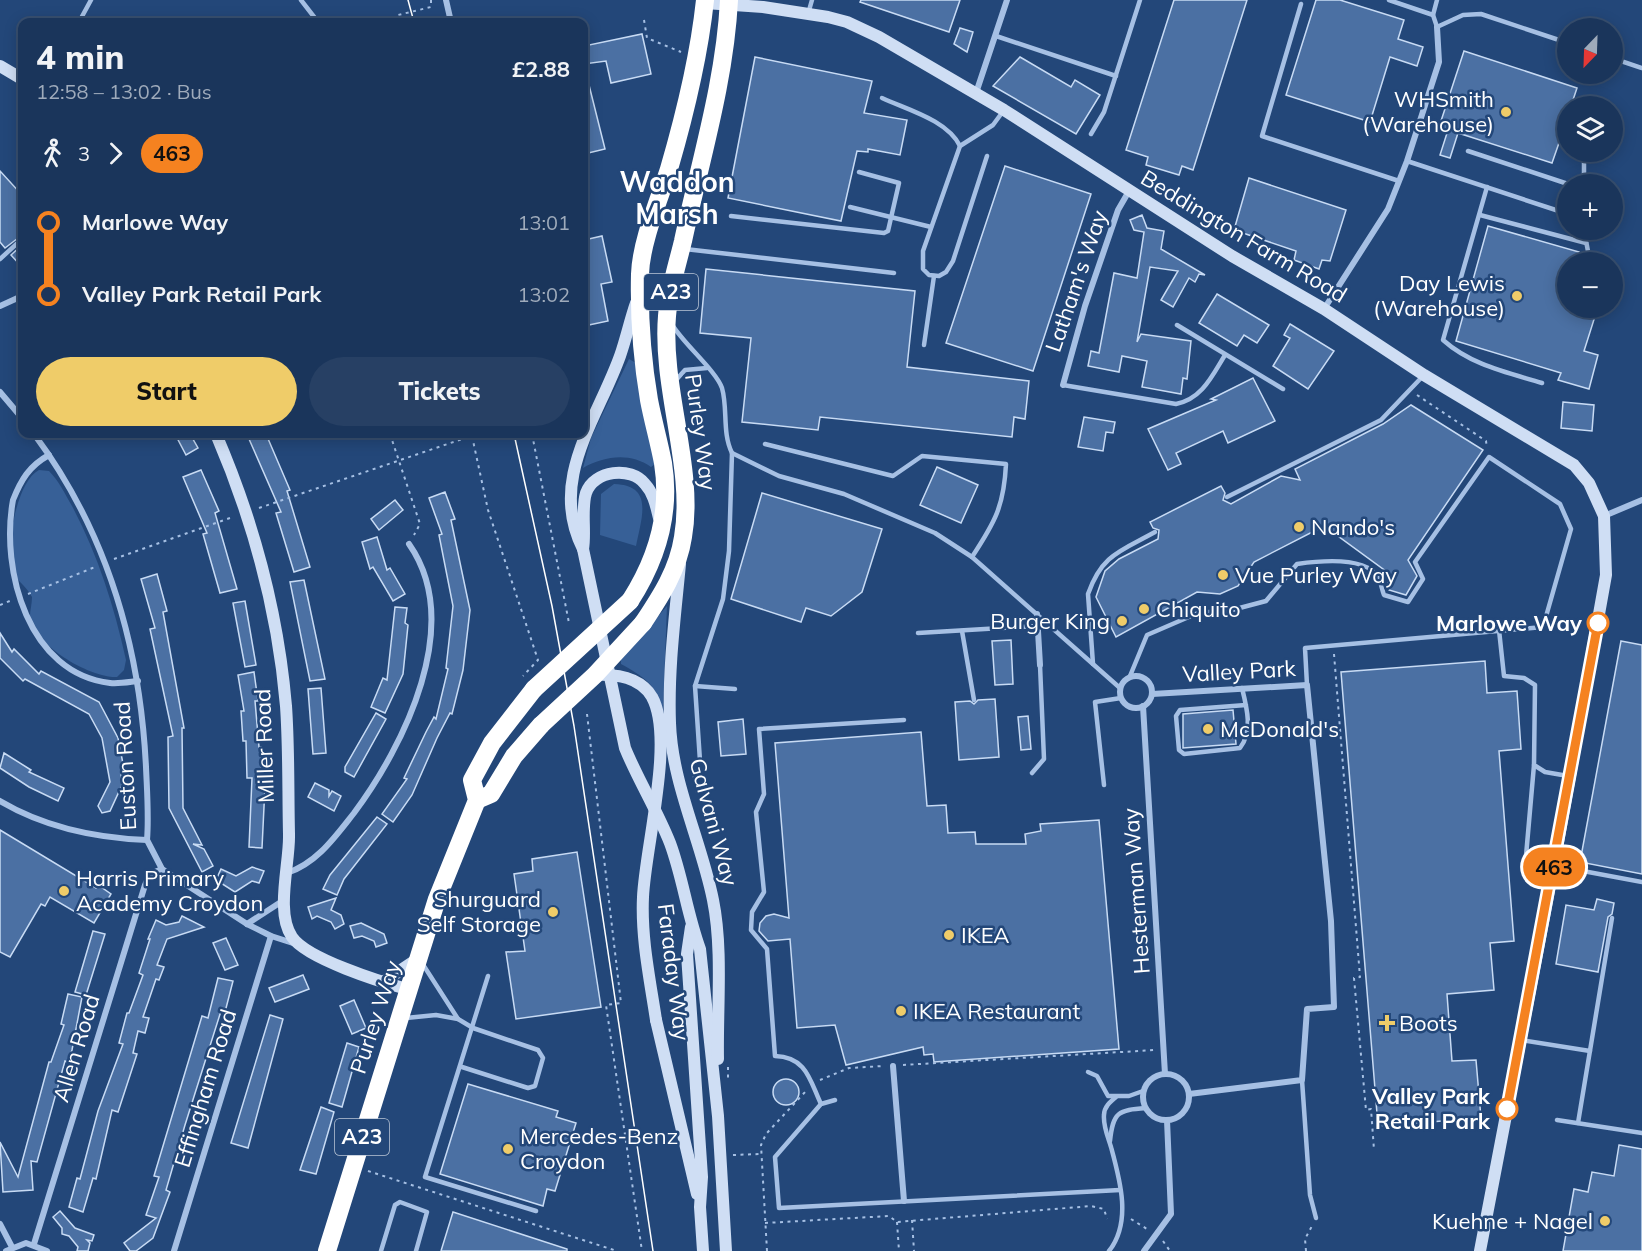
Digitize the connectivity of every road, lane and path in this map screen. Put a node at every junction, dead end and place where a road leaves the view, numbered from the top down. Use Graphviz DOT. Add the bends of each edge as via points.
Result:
graph roads {
  1 [pos="92,0"];
  2 [pos="301,0"];
  3 [pos="431,0"];
  4 [pos="446,0"];
  5 [pos="812,0"];
  6 [pos="1007,0"];
  7 [pos="1140,0"];
  8 [pos="1389,0"];
  9 [pos="1437,0"];
  10 [pos="705,1"];
  11 [pos="729,2"];
  12 [pos="1301,4"];
  13 [pos="808,14"];
  14 [pos="1433,15"];
  15 [pos="82,18"];
  16 [pos="315,18"];
  17 [pos="398,18"];
  18 [pos="450,18"];
  19 [pos="644,20"];
  20 [pos="1437,27"];
  21 [pos="996,36"];
  22 [pos="1557,39"];
  23 [pos="682,52"];
  24 [pos="1623,62"];
  25 [pos="0,66"];
  26 [pos="1642,68"];
  27 [pos="1116,76"];
  28 [pos="18,77"];
  29 [pos="976,94"];
  30 [pos="882,98"];
  31 [pos="1004,110"];
  32 [pos="1090,134"];
  33 [pos="960,146"];
  34 [pos="1468,151"];
  35 [pos="987,156"];
  36 [pos="1407,161"];
  37 [pos="859,172"];
  38 [pos="1557,180"];
  39 [pos="1399,181"];
  40 [pos="1487,187"];
  41 [pos="1129,191"];
  42 [pos="850,207"];
  43 [pos="1557,210"];
  44 [pos="1480,214"];
  45 [pos="731,216"];
  46 [pos="892,217"];
  47 [pos="932,227"];
  48 [pos="1586,240"];
  49 [pos="18,243"];
  50 [pos="1586,243"];
  51 [pos="681,249"];
  52 [pos="1588,252"];
  53 [pos="0,259"];
  54 [pos="894,273"];
  55 [pos="934,276"];
  56 [pos="640,287"];
  57 [pos="18,298"];
  58 [pos="0,306"];
  59 [pos="1324,309"];
  60 [pos="667,315"];
  61 [pos="1178,325"];
  62 [pos="924,345"];
  63 [pos="1226,355"];
  64 [pos="707,368"];
  65 [pos="1424,375"];
  66 [pos="1542,383"];
  67 [pos="1063,385"];
  68 [pos="1283,389"];
  69 [pos="1409,390"];
  70 [pos="0,392"];
  71 [pos="670,392"];
  72 [pos="18,413"];
  73 [pos="588,428"];
  74 [pos="37,438"];
  75 [pos="218,438"];
  76 [pos="391,438"];
  77 [pos="466,438"];
  78 [pos="472,438"];
  79 [pos="533,438"];
  80 [pos="584,438"];
  81 [pos="765,444"];
  82 [pos="732,453"];
  83 [pos="49,455"];
  84 [pos="1489,457"];
  85 [pos="398,461"];
  86 [pos="1227,496"];
  87 [pos="1642,500"];
  88 [pos="1604,516"];
  89 [pos="662,530"];
  90 [pos="1155,532"];
  91 [pos="683,539"];
  92 [pos="409,544"];
  93 [pos="583,549"];
  94 [pos="972,557"];
  95 [pos="106,562"];
  96 [pos="14,599"];
  97 [pos="0,605"];
  98 [pos="1037,614"];
  99 [pos="569,623"];
  100 [pos="1037,626"];
  101 [pos="1499,630"];
  102 [pos="962,631"];
  103 [pos="918,633"];
  104 [pos="1333,645"];
  105 [pos="538,660"];
  106 [pos="1093,664"];
  107 [pos="1040,665"];
  108 [pos="595,675"];
  109 [pos="1130,676"];
  110 [pos="138,681"];
  111 [pos="1307,685"];
  112 [pos="695,686"];
  113 [pos="1120,688"];
  114 [pos="1242,688"];
  115 [pos="735,689"];
  116 [pos="1152,694"];
  117 [pos="1121,698"];
  118 [pos="974,700"];
  119 [pos="1246,705"];
  120 [pos="1143,706"];
  121 [pos="587,714"];
  122 [pos="904,720"];
  123 [pos="700,761"];
  124 [pos="1534,765"];
  125 [pos="1032,773"];
  126 [pos="1570,777"];
  127 [pos="1104,784"];
  128 [pos="477,800"];
  129 [pos="0,801"];
  130 [pos="147,840"];
  131 [pos="1526,856"];
  132 [pos="1554,865"];
  133 [pos="162,869"];
  134 [pos="287,873"];
  135 [pos="1642,882"];
  136 [pos="284,900"];
  137 [pos="1612,918"];
  138 [pos="248,924"];
  139 [pos="692,926"];
  140 [pos="271,936"];
  141 [pos="298,944"];
  142 [pos="419,958"];
  143 [pos="488,976"];
  144 [pos="383,982"];
  145 [pos="407,989"];
  146 [pos="458,1018"];
  147 [pos="397,1022"];
  148 [pos="473,1028"];
  149 [pos="1521,1040"];
  150 [pos="1164,1050"];
  151 [pos="1590,1051"];
  152 [pos="885,1066"];
  153 [pos="893,1066"];
  154 [pos="462,1067"];
  155 [pos="1088,1072"];
  156 [pos="1165,1074"];
  157 [pos="1302,1080"];
  158 [pos="1143,1091"];
  159 [pos="1189,1094"];
  160 [pos="1116,1097"];
  161 [pos="835,1100"];
  162 [pos="821,1104"];
  163 [pos="1146,1108"];
  164 [pos="717,1116"];
  165 [pos="1167,1120"];
  166 [pos="1557,1120"];
  167 [pos="1578,1123"];
  168 [pos="1642,1133"];
  169 [pos="1109,1143"];
  170 [pos="1374,1150"];
  171 [pos="760,1154"];
  172 [pos="718,1155"];
  173 [pos="352,1166"];
  174 [pos="1120,1190"];
  175 [pos="904,1202"];
  176 [pos="700,1207"];
  177 [pos="536,1211"];
  178 [pos="1316,1218"];
  179 [pos="1107,1219"];
  180 [pos="912,1221"];
  181 [pos="897,1222"];
  182 [pos="765,1223"];
  183 [pos="0,1224"];
  184 [pos="34,1244"];
  185 [pos="9,1249"];
  186 [pos="47,1251"];
  187 [pos="174,1251"];
  188 [pos="327,1251"];
  189 [pos="381,1251"];
  190 [pos="416,1251"];
  191 [pos="617,1251"];
  192 [pos="642,1251"];
  193 [pos="703,1251"];
  194 [pos="726,1251"];
  195 [pos="899,1251"];
  196 [pos="914,1251"];
  197 [pos="1109,1251"];
  198 [pos="1144,1251"];
  199 [pos="1306,1251"];
  200 [pos="1479,1251"];
  1 -- 15 [label="lane"];
  2 -- 16 [label="lane"];
  3 -- 17 [label="path" via="431,7"];
  4 -- 18 [label="street"];
  5 -- 13 [label="lane"];
  6 -- 21 [label="street"];
  7 -- 27 [label="lane"];
  8 -- 14 [label="lane"];
  9 -- 14 [label="lane"];
  10 -- 11 [label="street, Beddington Farm Road"];
  10 -- 56 [label="highway, Purley Way / A23" via="696,62 646,244"];
  11 -- 13 [label="street, Beddington Farm Road"];
  11 -- 51 [label="highway, Purley Way / A23" via="719,77"];
  12 -- 39 [label="lane" via="1262,136"];
  13 -- 29 [label="street, Beddington Farm Road" via="862,28"];
  14 -- 20 [label="lane"];
  19 -- 23 [label="path" via="647,38"];
  20 -- 22 [label="lane" via="1463,15 1481,14"];
  20 -- 36 [label="street" via="1439,62"];
  21 -- 27 [label="lane"];
  21 -- 29 [label="street"];
  24 -- 26 [label="lane"];
  25 -- 28 [label="street"];
  27 -- 32 [label="lane" via="1104,111"];
  29 -- 31 [label="street, Beddington Farm Road"];
  30 -- 33 [label="lane" via="954,134"];
  31 -- 33 [label="lane" via="993,125"];
  31 -- 41 [label="street, Beddington Farm Road"];
  33 -- 47 [label="lane"];
  34 -- 38 [label="lane"];
  35 -- 55 [label="lane" via="953,261 946,272"];
  36 -- 39 [label="street"];
  36 -- 40 [label="lane"];
  37 -- 46 [label="lane" via="899,183"];
  39 -- 59 [label="street" via="1388,209"];
  40 -- 43 [label="lane"];
  40 -- 44 [label="lane"];
  41 -- 59 [label="street, Beddington Farm Road"];
  41 -- 67 [label="street, Latham's Way" via="1118,210 1085,306"];
  42 -- 46 [label="lane"];
  44 -- 50 [label="lane"];
  44 -- 66 [label="lane" via="1443,340 1476,363"];
  45 -- 46 [label="lane" via="884,233"];
  46 -- 47 [label="lane"];
  47 -- 55 [label="lane" via="922,261 923,269"];
  48 -- 50 [label="lane"];
  49 -- 53 [label="lane"];
  50 -- 52 [label="lane"];
  51 -- 54 [label="lane"];
  51 -- 60 [label="highway, Purley Way / A23"];
  55 -- 62 [label="lane"];
  56 -- 73 [label="street" via="619,357"];
  56 -- 89 [label="highway, Purley Way / A23" via="649,402 663,465"];
  57 -- 58 [label="street"];
  59 -- 65 [label="street, Beddington Farm Road"];
  60 -- 64 [label="lane"];
  60 -- 71 [label="highway, Purley Way / A23"];
  61 -- 63 [label="lane"];
  63 -- 67 [label="lane" via="1203,391 1189,402 1176,404"];
  63 -- 68 [label="lane"];
  64 -- 71 [label="lane" via="685,370"];
  64 -- 82 [label="lane" via="718,378 722,389 727,443"];
  65 -- 69 [label="lane"];
  65 -- 88 [label="street, Beddington Farm Road" via="1574,465 1589,483"];
  69 -- 84 [label="path" via="1486,441"];
  69 -- 86 [label="lane" via="1381,420"];
  70 -- 72 [label="street"];
  71 -- 91 [label="highway, Purley Way / A23" via="686,506"];
  74 -- 83 [label="street, Euston Road"];
  75 -- 134 [label="street, Miller Road" via="251,525 277,639 287,726"];
  76 -- 85 [label="path"];
  77 -- 85 [label="path"];
  78 -- 105 [label="path" via="488,510"];
  79 -- 99 [label="path"];
  80 -- 93 [label="street" via="575,458 571,504 574,530"];
  81 -- 94 [label="lane" via="893,476 922,456 1006,464 1005,494 991,529"];
  82 -- 94 [label="lane" via="779,476 844,494 934,533"];
  82 -- 112 [label="lane" via="729,551 723,599"];
  83 -- 95 [label="street, Euston Road"];
  83 -- 96 [label="street, Euston Road" via="26,474 8,516 4,554"];
  84 -- 101 [label="lane" via="1560,504 1571,529 1543,627"];
  84 -- 109 [label="lane" via="1415,562 1423,579 1408,602 1384,595 1378,576 1364,566 1328,560 1297,564 1266,601 1198,613 1147,635"];
  85 -- 92 [label="path" via="420,524"];
  87 -- 88 [label="street"];
  88 -- 126 [label="street, Beddington Farm Road" via="1606,575"];
  89 -- 93 [label="street" via="645,482 628,474 608,474 598,478 586,493"];
  89 -- 128 [label="highway, Purley Way / A23, bridge" via="648,573 630,601 534,689 498,734 472,780"];
  90 -- 106 [label="lane" via="1106,559 1088,594"];
  91 -- 108 [label="highway, Purley Way / A23, bridge" via="663,592 643,623"];
  91 -- 164 [label="street, Galvani Way" via="671,657 670,724 676,771 714,902 718,963"];
  92 -- 134 [label="street" via="426,573 430,612 426,661 415,704 384,769 351,817 314,858"];
  93 -- 139 [label="street" via="625,747 669,840"];
  94 -- 98 [label="lane"];
  95 -- 96 [label="path"];
  95 -- 110 [label="street, Euston Road"];
  96 -- 97 [label="path"];
  96 -- 110 [label="street, Euston Road" via="37,641 62,664 102,682"];
  98 -- 100 [label="street"];
  98 -- 106 [label="lane"];
  100 -- 102 [label="lane"];
  100 -- 107 [label="street"];
  101 -- 104 [label="lane"];
  101 -- 124 [label="lane" via="1504,676 1524,678 1535,685"];
  102 -- 103 [label="lane"];
  102 -- 118 [label="lane"];
  104 -- 111 [label="lane" via="1305,648"];
  104 -- 170 [label="path" via="1360,977 1354,978 1366,1110 1371,1109"];
  106 -- 113 [label="lane"];
  107 -- 125 [label="lane" via="1044,759"];
  108 -- 128 [label="highway, Purley Way / A23, bridge" via="541,725 514,756 490,794"];
  108 -- 176 [label="street, Faraday Way, bridge" via="620,676 638,683 651,696 658,717 660,754 642,926 656,1020"];
  109 -- 113 [label="street"];
  109 -- 116 [label="street" via="1145,679"];
  110 -- 130 [label="street, Euston Road"];
  111 -- 114 [label="street, Valley Park"];
  111 -- 157 [label="street, Valley Park" via="1331,921 1334,1007 1307,1009"];
  112 -- 115 [label="lane"];
  112 -- 123 [label="lane"];
  113 -- 117 [label="street"];
  114 -- 116 [label="street, Valley Park"];
  114 -- 119 [label="lane"];
  116 -- 120 [label="street"];
  117 -- 120 [label="street" via="1128,706"];
  117 -- 127 [label="lane" via="1095,702"];
  119 -- 119 [label="lane" via="1247,735 1240,748 1181,753 1176,716 1180,710"];
  120 -- 150 [label="street, Hesterman Way"];
  121 -- 192 [label="path" via="621,1003 606,1005"];
  122 -- 162 [label="lane" via="759,729 764,794 756,812 764,892 752,912 751,930 767,949 775,1056 792,1060 810,1074"];
  124 -- 126 [label="lane" via="1545,772"];
  124 -- 131 [label="lane"];
  126 -- 132 [label="street, Beddington Farm Road"];
  128 -- 142 [label="highway, Purley Way / A23" via="450,864"];
  129 -- 130 [label="street" via="63,828"];
  130 -- 133 [label="street, Euston Road"];
  132 -- 135 [label="lane"];
  132 -- 149 [label="street, Beddington Farm Road"];
  133 -- 138 [label="street"];
  133 -- 184 [label="street, Allen Road" via="150,874 145,885"];
  134 -- 136 [label="street, Miller Road"];
  136 -- 138 [label="street"];
  136 -- 141 [label="street, Miller Road" via="286,925"];
  137 -- 151 [label="lane"];
  138 -- 140 [label="street"];
  139 -- 164 [label="street" via="700,949"];
  139 -- 176 [label="street" via="687,954 702,1178"];
  140 -- 141 [label="street"];
  140 -- 187 [label="street, Effingham Road"];
  141 -- 144 [label="street"];
  142 -- 144 [label="street"];
  142 -- 145 [label="highway, Purley Way / A23"];
  142 -- 146 [label="lane"];
  143 -- 148 [label="lane"];
  144 -- 145 [label="street"];
  145 -- 147 [label="highway, Purley Way / A23"];
  146 -- 147 [label="lane" via="410,1016"];
  146 -- 148 [label="lane"];
  147 -- 173 [label="highway, Purley Way / A23"];
  148 -- 154 [label="lane"];
  148 -- 154 [label="lane" via="538,1050 543,1058 535,1086 528,1088"];
  149 -- 151 [label="lane"];
  149 -- 200 [label="street, Beddington Farm Road"];
  150 -- 153 [label="path"];
  150 -- 156 [label="street, Hesterman Way"];
  151 -- 167 [label="lane"];
  152 -- 153 [label="path"];
  153 -- 175 [label="street"];
  154 -- 177 [label="lane" via="425,1177"];
  155 -- 160 [label="lane" via="1097,1076 1108,1096"];
  156 -- 158 [label="street" via="1153,1078"];
  156 -- 159 [label="street" via="1175,1075"];
  157 -- 159 [label="street"];
  157 -- 178 [label="lane" via="1310,1194"];
  158 -- 160 [label="lane"];
  158 -- 163 [label="street"];
  159 -- 165 [label="street" via="1184,1111"];
  160 -- 169 [label="lane" via="1109,1102 1104,1116"];
  161 -- 162 [label="lane"];
  162 -- 175 [label="lane" via="775,1157 779,1208"];
  163 -- 165 [label="street" via="1154,1117"];
  163 -- 169 [label="lane" via="1115,1116"];
  164 -- 172 [label="street"];
  165 -- 198 [label="street" via="1171,1214"];
  166 -- 167 [label="lane"];
  167 -- 168 [label="lane"];
  169 -- 174 [label="lane"];
  171 -- 172 [label="path"];
  172 -- 194 [label="street"];
  173 -- 188 [label="highway, Purley Way / A23"];
  173 -- 191 [label="path"];
  174 -- 175 [label="lane"];
  174 -- 197 [label="lane" via="1122,1226"];
  176 -- 193 [label="street"];
  178 -- 199 [label="path" via="1305,1239"];
  179 -- 180 [label="path" via="1104,1209 1091,1206"];
  180 -- 181 [label="path"];
  180 -- 196 [label="path"];
  181 -- 182 [label="path" via="889,1216"];
  181 -- 195 [label="path"];
  183 -- 185 [label="street"];
  184 -- 185 [label="street"];
  184 -- 186 [label="street"];
  189 -- 190 [label="lane" via="395,1205 400,1202 427,1212"];
}
